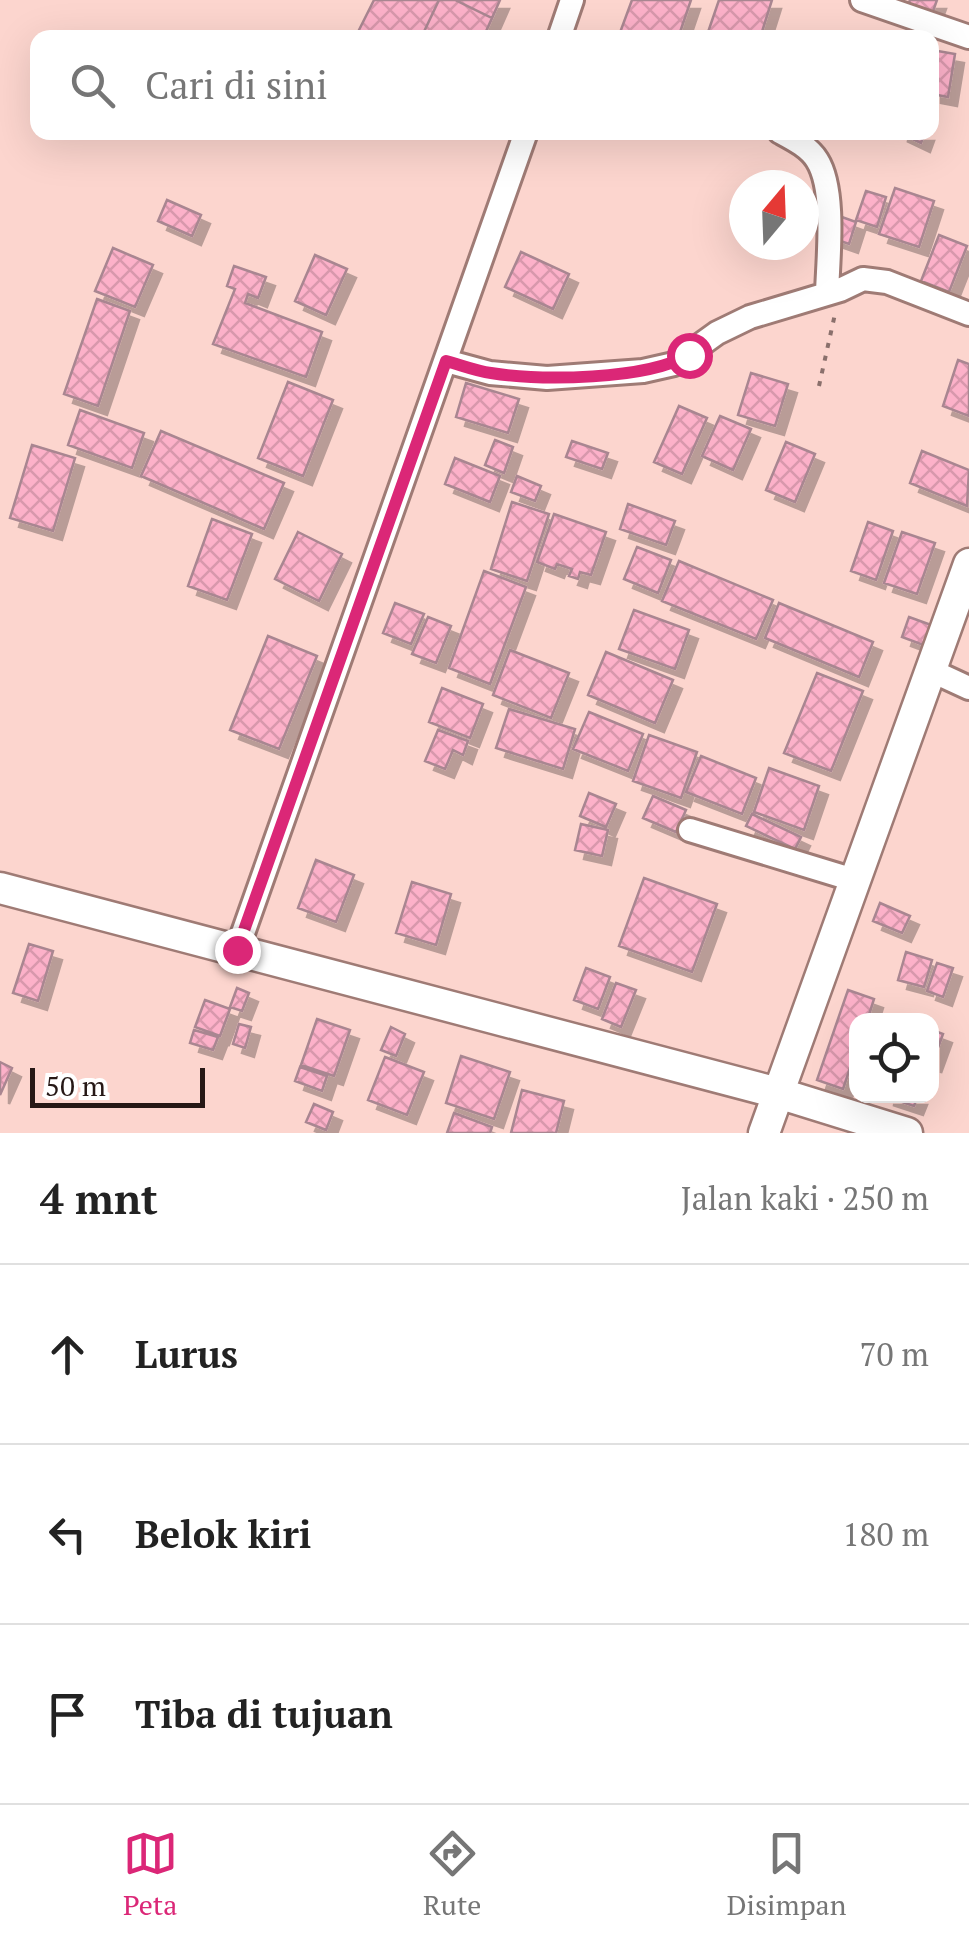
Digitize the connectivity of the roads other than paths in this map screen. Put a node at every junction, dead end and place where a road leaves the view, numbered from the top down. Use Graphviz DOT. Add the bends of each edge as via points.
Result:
graph roads {
  1 [pos="572,0"];
  2 [pos="862,0"];
  3 [pos="562,30"];
  4 [pos="969,37"];
  5 [pos="523,140"];
  6 [pos="795,140"];
  7 [pos="834,292"];
  8 [pos="969,314"];
  9 [pos="446,361"];
  10 [pos="969,564"];
  11 [pos="930,670"];
  12 [pos="969,688"];
  13 [pos="690,830"];
  14 [pos="854,880"];
  15 [pos="0,888"];
  16 [pos="237,950"];
  17 [pos="778,1093"];
  18 [pos="764,1133"];
  19 [pos="907,1133"];
  1 -- 3 [label="street"];
  2 -- 4 [label="street"];
  5 -- 9 [label="street"];
  6 -- 7 [label="street" via="816,158 824,178"];
  7 -- 8 [label="street" via="874,278"];
  7 -- 9 [label="street" via="750,316 674,364 643,371 547,378"];
  9 -- 16 [label="street"];
  10 -- 11 [label="street"];
  11 -- 12 [label="street"];
  11 -- 14 [label="street"];
  13 -- 14 [label="street"];
  14 -- 17 [label="street"];
  15 -- 16 [label="street"];
  16 -- 17 [label="street"];
  17 -- 18 [label="street"];
  17 -- 19 [label="street"];
}
